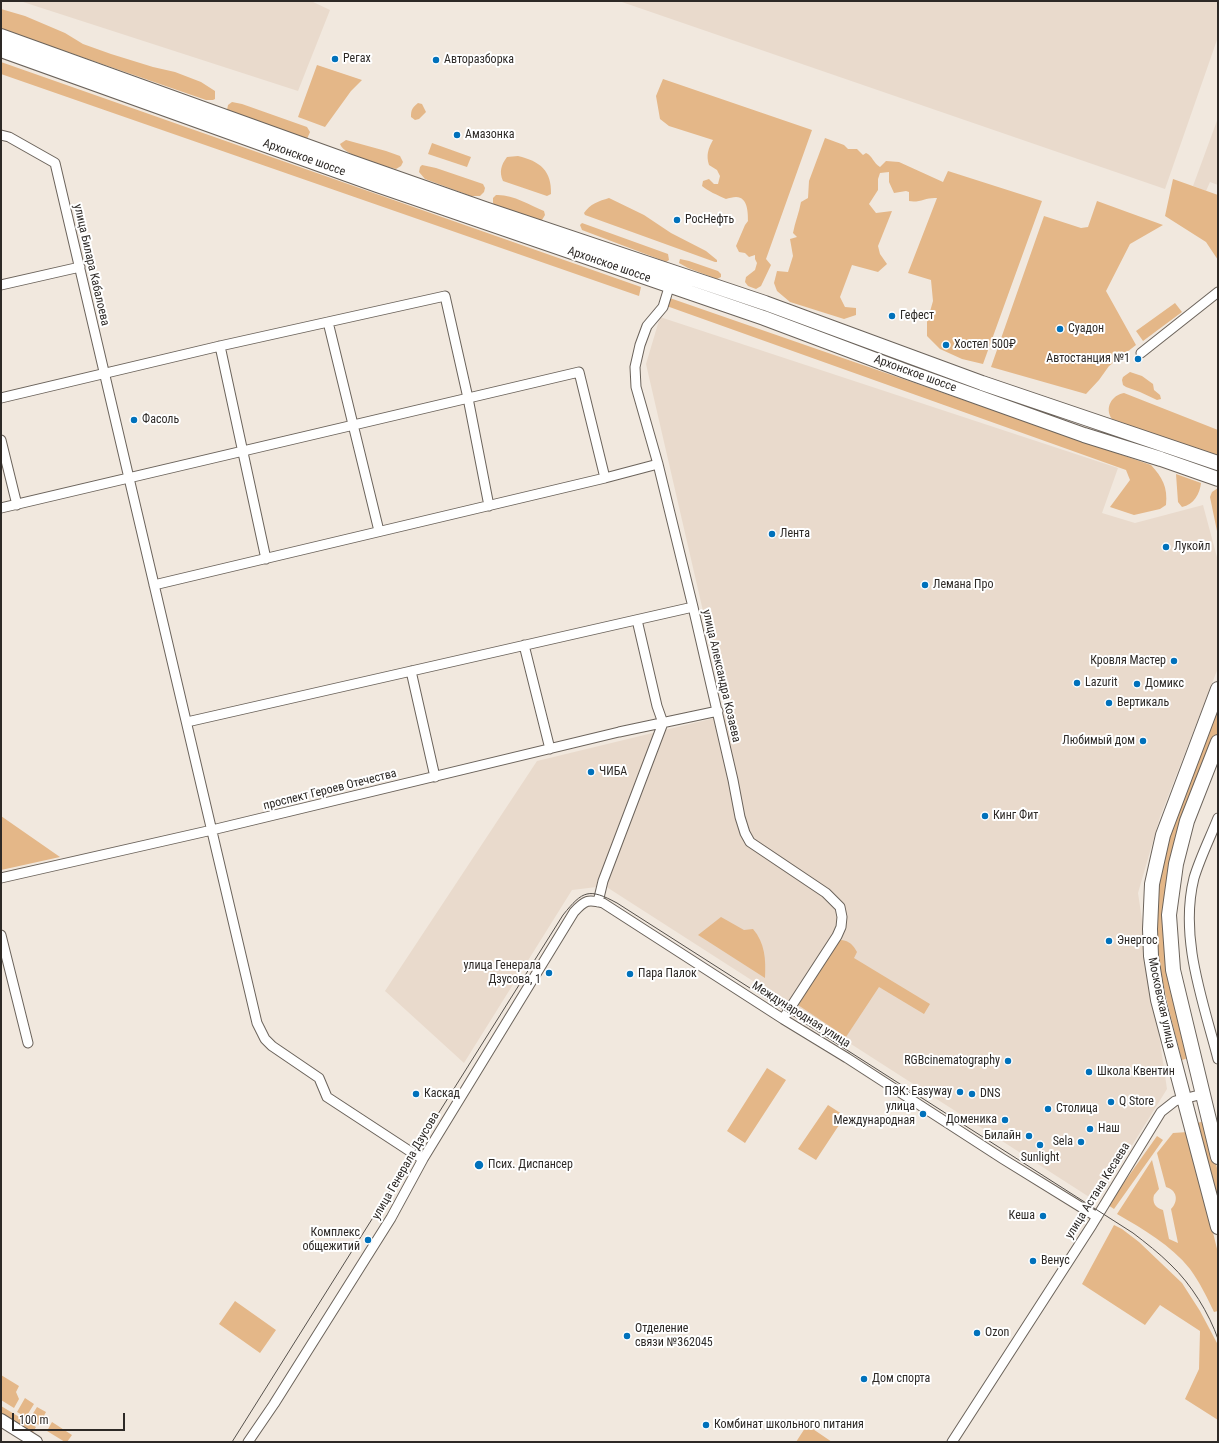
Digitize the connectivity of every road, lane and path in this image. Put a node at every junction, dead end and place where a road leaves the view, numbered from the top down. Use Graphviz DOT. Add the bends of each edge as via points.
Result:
graph roads {
  1 [pos="1,36"];
  2 [pos="1,50"];
  3 [pos="1,134"];
  4 [pos="80,267"];
  5 [pos="674,272"];
  6 [pos="1,285"];
  7 [pos="669,286"];
  8 [pos="1218,292"];
  9 [pos="328,322"];
  10 [pos="220,346"];
  11 [pos="1141,354"];
  12 [pos="105,373"];
  13 [pos="1,398"];
  14 [pos="468,398"];
  15 [pos="354,426"];
  16 [pos="1,440"];
  17 [pos="242,451"];
  18 [pos="1218,463"];
  19 [pos="658,464"];
  20 [pos="130,478"];
  21 [pos="604,478"];
  22 [pos="1218,479"];
  23 [pos="17,505"];
  24 [pos="489,506"];
  25 [pos="1,508"];
  26 [pos="379,531"];
  27 [pos="266,559"];
  28 [pos="154,585"];
  29 [pos="693,607"];
  30 [pos="637,620"];
  31 [pos="524,645"];
  32 [pos="411,671"];
  33 [pos="1218,689"];
  34 [pos="718,710"];
  35 [pos="186,722"];
  36 [pos="663,723"];
  37 [pos="1218,742"];
  38 [pos="550,749"];
  39 [pos="435,777"];
  40 [pos="1218,818"];
  41 [pos="212,830"];
  42 [pos="1,878"];
  43 [pos="584,902"];
  44 [pos="598,902"];
  45 [pos="1,935"];
  46 [pos="783,1019"];
  47 [pos="28,1043"];
  48 [pos="1218,1059"];
  49 [pos="1203,1094"];
  50 [pos="1184,1099"];
  51 [pos="1218,1157"];
  52 [pos="423,1159"];
  53 [pos="1097,1217"];
  54 [pos="1218,1227"];
  55 [pos="1,1420"];
  56 [pos="36,1442"];
  57 [pos="248,1442"];
  58 [pos="952,1442"];
  1 -- 5 [label="highway, Архонское шоссе" via="351,162"];
  2 -- 7 [label="highway, Архонское шоссе" via="377,185"];
  3 -- 4 [label="street, улица Билара Кабалоева" via="55,163"];
  4 -- 6 [label="street"];
  4 -- 12 [label="street, улица Билара Кабалоева"];
  5 -- 7 [label="street, улица Александра Козаева"];
  5 -- 18 [label="highway, Архонское шоссе" via="989,385"];
  7 -- 19 [label="street, улица Александра Козаева" via="663,307 647,326 635,367 636,387"];
  7 -- 22 [label="highway, Архонское шоссе" via="1084,435"];
  8 -- 11 [label="street"];
  9 -- 10 [label="street"];
  9 -- 14 [label="street" via="445,296"];
  9 -- 15 [label="street"];
  10 -- 12 [label="street"];
  10 -- 17 [label="street"];
  12 -- 13 [label="street"];
  12 -- 20 [label="street, улица Билара Кабалоева"];
  14 -- 15 [label="street"];
  14 -- 21 [label="street" via="579,372"];
  14 -- 24 [label="street"];
  15 -- 17 [label="street"];
  15 -- 26 [label="street"];
  16 -- 23 [label="street"];
  17 -- 20 [label="street"];
  17 -- 27 [label="street"];
  19 -- 21 [label="street"];
  19 -- 29 [label="street, улица Александра Козаева"];
  20 -- 23 [label="street"];
  20 -- 28 [label="street, улица Билара Кабалоева"];
  21 -- 24 [label="street"];
  23 -- 25 [label="street"];
  24 -- 26 [label="street"];
  26 -- 27 [label="street"];
  27 -- 28 [label="street"];
  28 -- 35 [label="street, улица Билара Кабалоева"];
  29 -- 30 [label="street"];
  29 -- 34 [label="street, улица Александра Козаева"];
  30 -- 31 [label="street"];
  30 -- 36 [label="street"];
  31 -- 32 [label="street"];
  31 -- 38 [label="street"];
  32 -- 35 [label="street"];
  32 -- 39 [label="street"];
  33 -- 50 [label="highway, Московская улица" via="1165,827 1150,895 1154,979"];
  34 -- 36 [label="street, проспект Героев Отечества"];
  34 -- 46 [label="street, улица Александра Козаева" via="740,817 750,842 826,893 840,907 842,917 838,936"];
  35 -- 41 [label="street, улица Билара Кабалоева"];
  36 -- 38 [label="street, проспект Героев Отечества"];
  36 -- 44 [label="street" via="603,881"];
  37 -- 49 [label="highway, Московская улица" via="1187,821 1176,864 1170,915 1173,970"];
  38 -- 39 [label="street, проспект Героев Отечества"];
  39 -- 41 [label="street, проспект Героев Отечества"];
  40 -- 48 [label="street" via="1194,878 1188,919 1193,961"];
  41 -- 42 [label="street, проспект Героев Отечества"];
  41 -- 52 [label="street, улица Билара Кабалоева" via="257,1023 265,1039 319,1078 327,1097"];
  43 -- 44 [label="street, Международная улица"];
  43 -- 52 [label="street, улица Генерала Дзусова" via="574,912"];
  44 -- 46 [label="street, Международная улица" via="674,947"];
  45 -- 47 [label="street"];
  46 -- 53 [label="street, Международная улица"];
  49 -- 50 [label="street, улица Астана Кесаева"];
  49 -- 51 [label="highway, Московская улица"];
  50 -- 53 [label="street, улица Астана Кесаева" via="1175,1101 1162,1112"];
  50 -- 54 [label="highway, Московская улица"];
  52 -- 57 [label="street, улица Генерала Дзусова" via="387,1225"];
  53 -- 58 [label="street, улица Астана Кесаева"];
  55 -- 56 [label="main road"];
}
